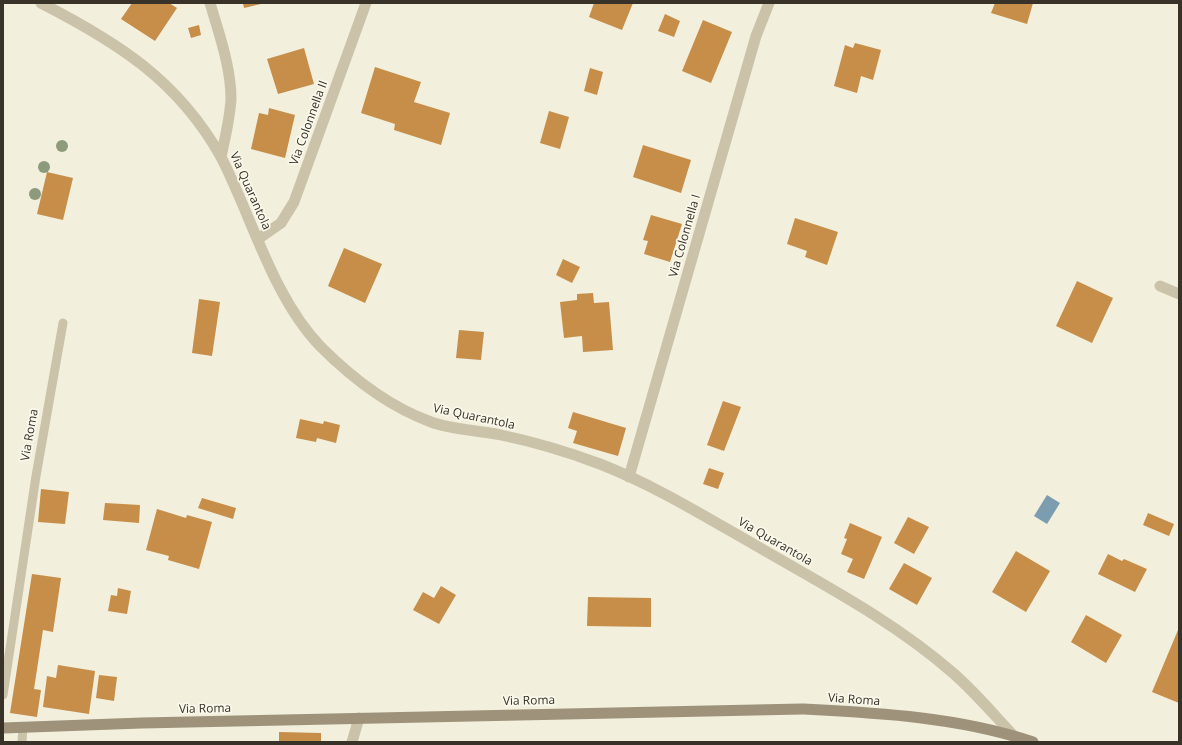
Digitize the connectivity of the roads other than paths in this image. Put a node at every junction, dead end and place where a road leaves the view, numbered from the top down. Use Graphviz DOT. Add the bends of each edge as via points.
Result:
graph roads {
  1 [pos="41,3"];
  2 [pos="210,3"];
  3 [pos="366,3"];
  4 [pos="769,3"];
  5 [pos="221,157"];
  6 [pos="258,240"];
  7 [pos="1160,286"];
  8 [pos="1179,294"];
  9 [pos="63,323"];
  10 [pos="629,477"];
  11 [pos="3,695"];
  12 [pos="359,718"];
  13 [pos="23,727"];
  14 [pos="3,728"];
  15 [pos="1014,736"];
  16 [pos="22,742"];
  17 [pos="352,742"];
  18 [pos="1033,742"];
  1 -- 5 [label="street, Via Quarantola" via="110,40 153,74 191,110"];
  2 -- 5 [label="street" via="226,60 231,91"];
  3 -- 6 [label="street, Via Colonnella II" via="296,198 281,223"];
  4 -- 10 [label="street, Via Colonnella I" via="756,36"];
  5 -- 6 [label="street, Via Quarantola"];
  6 -- 10 [label="street, Via Quarantola" via="287,300 308,332 345,368 388,400 414,415 439,425 537,444 589,460"];
  7 -- 8 [label="street"];
  9 -- 11 [label="lane, Via Roma" via="36,476"];
  10 -- 15 [label="street, Via Quarantola" via="689,507 844,596 890,626 955,674"];
  12 -- 13 [label="main road, Via Roma"];
  12 -- 15 [label="main road, Via Roma" via="802,709 932,720"];
  12 -- 17 [label="street"];
  13 -- 14 [label="main road, Via Roma"];
  13 -- 16 [label="lane"];
  15 -- 18 [label="main road, Via Roma"];
}
